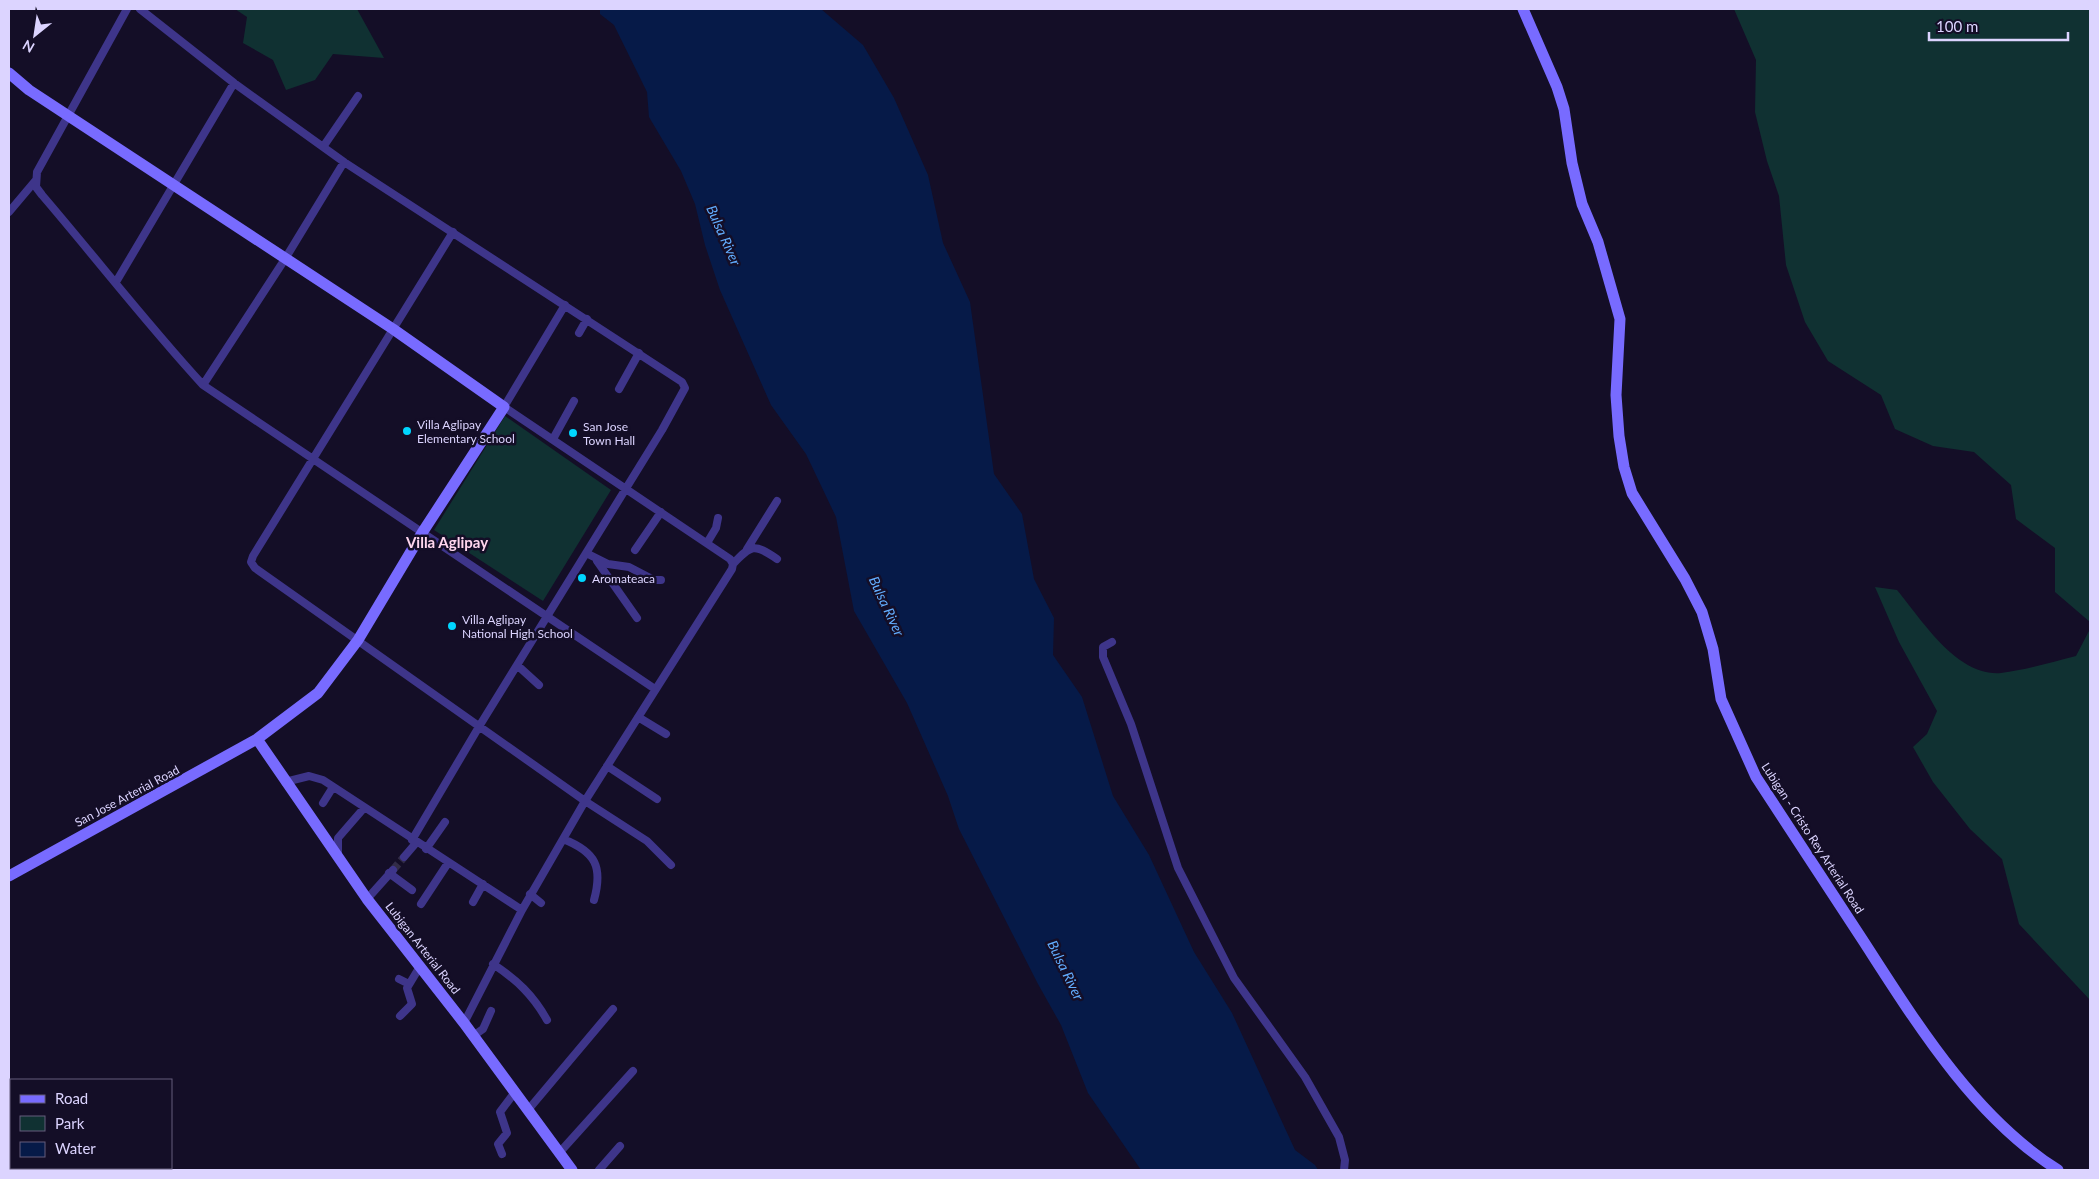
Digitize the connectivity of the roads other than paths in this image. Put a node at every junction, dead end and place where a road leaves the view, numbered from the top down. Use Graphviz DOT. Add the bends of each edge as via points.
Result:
graph roads {
  1 [pos="127,9"];
  2 [pos="140,9"];
  3 [pos="1523,9"];
  4 [pos="9,73"];
  5 [pos="234,82"];
  6 [pos="358,96"];
  7 [pos="68,115"];
  8 [pos="323,147"];
  9 [pos="344,162"];
  10 [pos="36,180"];
  11 [pos="174,186"];
  12 [pos="9,212"];
  13 [pos="453,232"];
  14 [pos="285,259"];
  15 [pos="116,282"];
  16 [pos="565,305"];
  17 [pos="587,319"];
  18 [pos="393,329"];
  19 [pos="579,334"];
  20 [pos="639,353"];
  21 [pos="203,385"];
  22 [pos="619,389"];
  23 [pos="574,401"];
  24 [pos="504,407"];
  25 [pos="553,439"];
  26 [pos="313,458"];
  27 [pos="626,488"];
  28 [pos="777,501"];
  29 [pos="661,512"];
  30 [pos="718,518"];
  31 [pos="422,533"];
  32 [pos="707,543"];
  33 [pos="747,549"];
  34 [pos="635,550"];
  35 [pos="586,553"];
  36 [pos="596,559"];
  37 [pos="777,559"];
  38 [pos="733,564"];
  39 [pos="661,580"];
  40 [pos="546,617"];
  41 [pos="637,618"];
  42 [pos="358,640"];
  43 [pos="1112,642"];
  44 [pos="517,664"];
  45 [pos="539,685"];
  46 [pos="655,689"];
  47 [pos="638,717"];
  48 [pos="480,725"];
  49 [pos="666,734"];
  50 [pos="257,739"];
  51 [pos="607,766"];
  52 [pos="285,782"];
  53 [pos="333,787"];
  54 [pos="657,799"];
  55 [pos="585,801"];
  56 [pos="322,803"];
  57 [pos="364,808"];
  58 [pos="445,822"];
  59 [pos="563,839"];
  60 [pos="414,841"];
  61 [pos="426,849"];
  62 [pos="338,857"];
  63 [pos="404,857"];
  64 [pos="448,863"];
  65 [pos="671,865"];
  66 [pos="9,876"];
  67 [pos="483,884"];
  68 [pos="412,890"];
  69 [pos="530,894"];
  70 [pos="367,899"];
  71 [pos="594,900"];
  72 [pos="473,902"];
  73 [pos="541,903"];
  74 [pos="421,904"];
  75 [pos="522,910"];
  76 [pos="493,964"];
  77 [pos="419,968"];
  78 [pos="399,979"];
  79 [pos="409,984"];
  80 [pos="613,1009"];
  81 [pos="491,1011"];
  82 [pos="400,1016"];
  83 [pos="547,1020"];
  84 [pos="464,1023"];
  85 [pos="473,1036"];
  86 [pos="633,1071"];
  87 [pos="515,1092"];
  88 [pos="528,1110"];
  89 [pos="620,1146"];
  90 [pos="560,1152"];
  91 [pos="502,1154"];
  92 [pos="572,1170"];
  93 [pos="599,1170"];
  94 [pos="1344,1170"];
  95 [pos="2058,1170"];
  1 -- 7 [label="street"];
  2 -- 5 [label="street"];
  3 -- 95 [label="main road, Lubigan - Cristo Rey Arterial Road" via="1564,109 1582,204 1598,242 1620,319 1616,395 1624,467 1632,493 1686,579 1702,612 1713,649 1721,699 1739,743 1756,777 1942,1059 2013,1137"];
  4 -- 7 [label="main road"];
  5 -- 8 [label="street"];
  5 -- 11 [label="street"];
  6 -- 8 [label="street"];
  7 -- 10 [label="street" via="37,172"];
  7 -- 11 [label="main road"];
  8 -- 9 [label="street"];
  9 -- 13 [label="street"];
  9 -- 14 [label="street"];
  10 -- 12 [label="street"];
  10 -- 15 [label="street" via="36,187 42,195"];
  11 -- 14 [label="main road"];
  11 -- 15 [label="street"];
  13 -- 16 [label="street"];
  13 -- 18 [label="street"];
  14 -- 18 [label="main road"];
  14 -- 21 [label="street"];
  15 -- 21 [label="street"];
  16 -- 17 [label="street"];
  16 -- 24 [label="street"];
  17 -- 19 [label="street"];
  17 -- 20 [label="street"];
  18 -- 24 [label="main road"];
  18 -- 26 [label="street"];
  20 -- 22 [label="street"];
  20 -- 27 [label="street" via="682,382 685,388"];
  21 -- 26 [label="street"];
  23 -- 25 [label="street"];
  24 -- 25 [label="street"];
  24 -- 31 [label="main road, San Jose Arterial Road"];
  25 -- 27 [label="street"];
  26 -- 31 [label="street"];
  26 -- 42 [label="street" via="251,562"];
  27 -- 29 [label="street"];
  27 -- 35 [label="street"];
  28 -- 33 [label="street"];
  29 -- 32 [label="street"];
  29 -- 34 [label="street"];
  30 -- 32 [label="street"];
  31 -- 40 [label="street"];
  31 -- 42 [label="main road, San Jose Arterial Road"];
  32 -- 38 [label="street"];
  33 -- 37 [label="street" via="759,548"];
  33 -- 38 [label="street"];
  35 -- 36 [label="street"];
  35 -- 40 [label="street"];
  36 -- 39 [label="street"];
  36 -- 41 [label="street"];
  38 -- 46 [label="street"];
  40 -- 44 [label="street"];
  40 -- 46 [label="street"];
  42 -- 48 [label="street"];
  42 -- 50 [label="main road, San Jose Arterial Road" via="318,693"];
  43 -- 94 [label="street" via="1103,647 1103,657 1131,724 1178,868 1234,978 1299,1069 1339,1137"];
  44 -- 45 [label="street"];
  44 -- 48 [label="street"];
  46 -- 47 [label="street"];
  47 -- 49 [label="street"];
  47 -- 51 [label="street"];
  48 -- 55 [label="street"];
  48 -- 60 [label="street"];
  50 -- 52 [label="main road, Lubigan Arterial Road"];
  50 -- 66 [label="main road, San Jose Arterial Road"];
  51 -- 54 [label="street"];
  51 -- 55 [label="street"];
  52 -- 53 [label="street" via="309,776"];
  52 -- 62 [label="main road, Lubigan Arterial Road"];
  53 -- 56 [label="street"];
  53 -- 57 [label="street"];
  55 -- 59 [label="street"];
  55 -- 65 [label="street" via="647,841"];
  57 -- 60 [label="street"];
  57 -- 62 [label="street" via="338,838"];
  58 -- 61 [label="street"];
  59 -- 69 [label="street"];
  59 -- 71 [label="street" via="590,854 597,867 599,875"];
  60 -- 61 [label="street"];
  60 -- 63 [label="street"];
  61 -- 64 [label="street"];
  62 -- 70 [label="main road, Lubigan Arterial Road"];
  64 -- 67 [label="street"];
  64 -- 74 [label="street"];
  67 -- 72 [label="street"];
  67 -- 75 [label="street"];
  68 -- 70 [label="street" via="391,871"];
  69 -- 73 [label="street"];
  69 -- 75 [label="street"];
  70 -- 77 [label="main road, Lubigan Arterial Road"];
  75 -- 76 [label="street"];
  76 -- 83 [label="street" via="529,992"];
  76 -- 84 [label="street"];
  77 -- 79 [label="street"];
  77 -- 84 [label="main road, Lubigan Arterial Road"];
  78 -- 79 [label="street"];
  79 -- 82 [label="street" via="407,988 412,1004"];
  80 -- 88 [label="street"];
  81 -- 85 [label="street" via="483,1029"];
  84 -- 85 [label="main road, Lubigan Arterial Road"];
  85 -- 87 [label="main road, Lubigan Arterial Road"];
  86 -- 90 [label="street"];
  87 -- 88 [label="main road, Lubigan Arterial Road"];
  87 -- 91 [label="street" via="500,1112 507,1133 498,1144"];
  88 -- 90 [label="main road, Lubigan Arterial Road"];
  89 -- 93 [label="street"];
  90 -- 92 [label="main road, Lubigan Arterial Road"];
}
